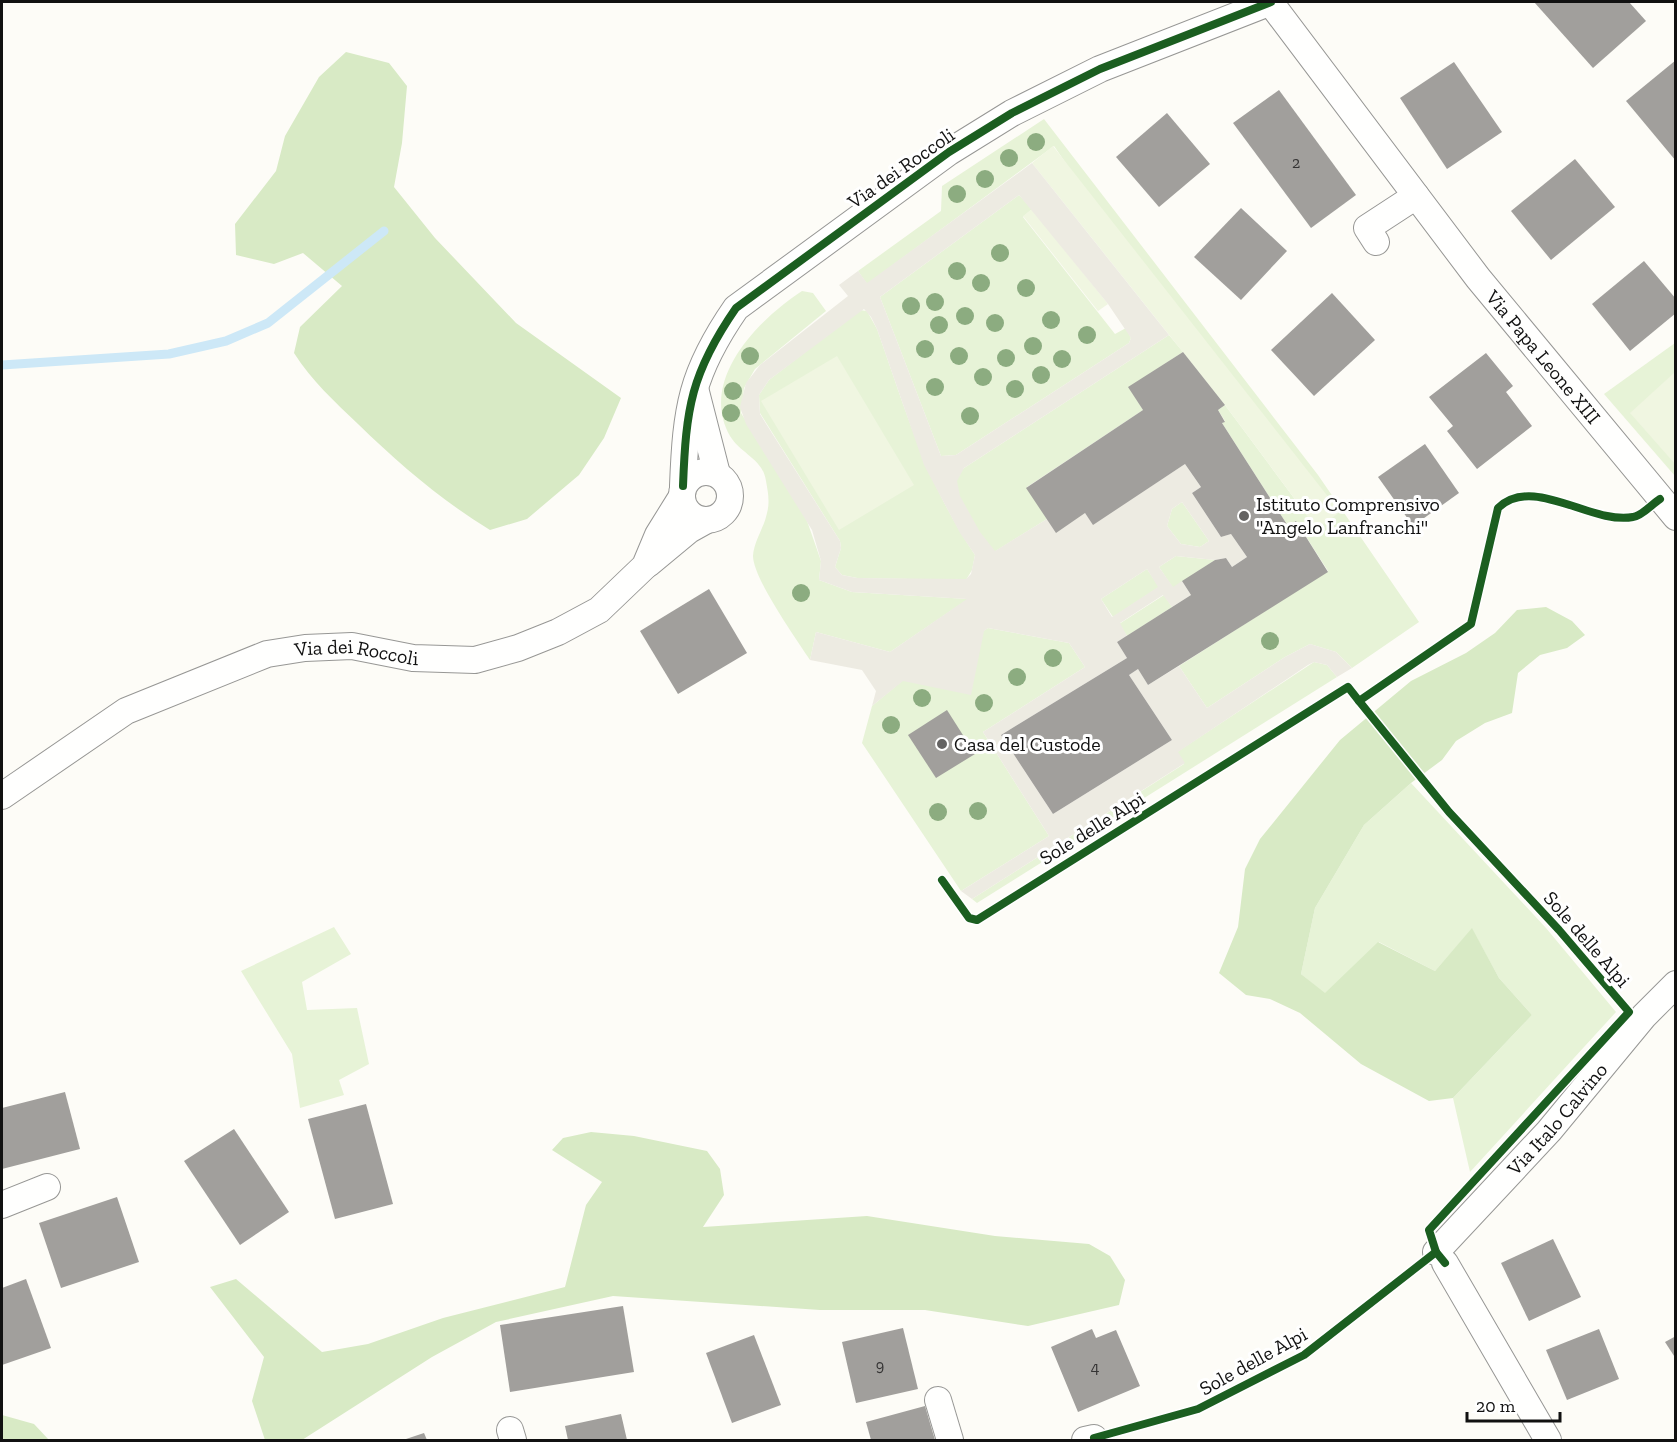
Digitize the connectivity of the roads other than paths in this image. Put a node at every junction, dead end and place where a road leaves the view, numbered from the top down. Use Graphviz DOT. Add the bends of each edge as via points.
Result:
graph roads {
  1 [pos="1271,2"];
  2 [pos="1416,196"];
  3 [pos="1376,242"];
  4 [pos="694,386"];
  5 [pos="717,474"];
  6 [pos="682,492"];
  7 [pos="1676,517"];
  8 [pos="707,520"];
  9 [pos="645,566"];
  10 [pos="2,796"];
  11 [pos="1676,984"];
  12 [pos="47,1187"];
  13 [pos="2,1205"];
  14 [pos="938,1400"];
  15 [pos="950,1440"];
  16 [pos="1548,1440"];
  1 -- 2 [label="street, Via Papa Leone XIII"];
  1 -- 4 [label="street, Via dei Roccoli" via="1100,69 1012,113 949,152 736,308 712,343"];
  2 -- 3 [label="street" via="1367,228"];
  2 -- 7 [label="street, Via Papa Leone XIII" via="1478,278"];
  4 -- 5 [label="street"];
  4 -- 6 [label="street, Via dei Roccoli" via="685,426"];
  5 -- 6 [label="street" via="702,472 688,479"];
  5 -- 8 [label="street" via="728,485 730,500 722,514"];
  6 -- 8 [label="street" via="687,512"];
  6 -- 9 [label="street, Via dei Roccoli"];
  8 -- 9 [label="street"];
  9 -- 10 [label="street, Via dei Roccoli" via="598,610 558,632 475,660 413,658 352,646 267,654 126,711"];
  11 -- 16 [label="street, Via Italo Calvino" via="1644,1016 1441,1258"];
  12 -- 13 [label="street"];
  14 -- 15 [label="street"];
}
